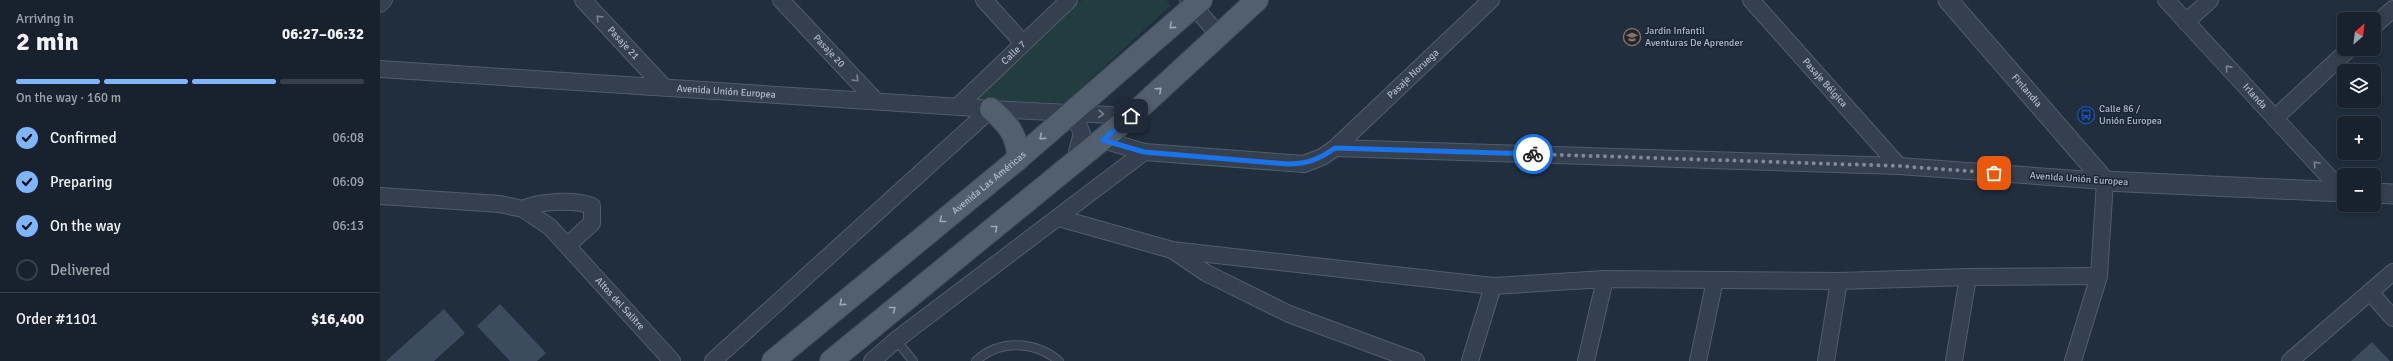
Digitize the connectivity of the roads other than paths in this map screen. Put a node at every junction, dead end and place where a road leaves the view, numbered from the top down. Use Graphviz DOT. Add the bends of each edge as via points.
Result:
graph roads {
  1 [pos="384,0"];
  2 [pos="583,0"];
  3 [pos="782,0"];
  4 [pos="984,0"];
  5 [pos="1069,0"];
  6 [pos="1257,0"];
  7 [pos="1491,0"];
  8 [pos="1751,0"];
  9 [pos="1948,0"];
  10 [pos="2166,0"];
  11 [pos="2210,0"];
  12 [pos="1194,2"];
  13 [pos="380,4"];
  14 [pos="2393,9"];
  15 [pos="2381,20"];
  16 [pos="2186,22"];
  17 [pos="1219,35"];
  18 [pos="1024,43"];
  19 [pos="2341,56"];
  20 [pos="380,69"];
  21 [pos="664,87"];
  22 [pos="876,101"];
  23 [pos="958,106"];
  24 [pos="991,109"];
  25 [pos="1072,112"];
  26 [pos="1131,116"];
  27 [pos="2275,118"];
  28 [pos="1103,140"];
  29 [pos="1335,148"];
  30 [pos="1144,152"];
  31 [pos="1018,159"];
  32 [pos="1074,164"];
  33 [pos="1899,166"];
  34 [pos="2105,181"];
  35 [pos="2337,185"];
  36 [pos="2337,192"];
  37 [pos="380,196"];
  38 [pos="523,209"];
  39 [pos="1058,218"];
  40 [pos="568,246"];
  41 [pos="1172,250"];
  42 [pos="2393,272"];
  43 [pos="2099,276"];
  44 [pos="1968,277"];
  45 [pos="1605,279"];
  46 [pos="1715,280"];
  47 [pos="1840,281"];
  48 [pos="1493,286"];
  49 [pos="2370,292"];
  50 [pos="2393,318"];
  51 [pos="896,340"];
  52 [pos="672,361"];
  53 [pos="712,361"];
  54 [pos="773,361"];
  55 [pos="831,361"];
  56 [pos="872,361"];
  57 [pos="913,361"];
  58 [pos="976,361"];
  59 [pos="1059,361"];
  60 [pos="1416,361"];
  61 [pos="1470,361"];
  62 [pos="1586,361"];
  63 [pos="1698,361"];
  64 [pos="1826,361"];
  65 [pos="1954,361"];
  66 [pos="2073,361"];
  67 [pos="2290,361"];
  1 -- 13 [label="street"];
  21 -- 2 [label="street, Pasaje 21, one-way"];
  3 -- 22 [label="street, Pasaje 20, one-way"];
  4 -- 18 [label="street"];
  5 -- 18 [label="street, Calle 7"];
  6 -- 17 [label="main road"];
  7 -- 29 [label="street, Pasaje Noruega"];
  8 -- 33 [label="street, Pasaje Bélgica"];
  9 -- 34 [label="street, Finlandia"];
  10 -- 16 [label="street, Irlanda"];
  11 -- 16 [label="street"];
  12 -- 17 [label="street"];
  12 -- 25 [label="main road, Avenida Las Américas, one-way"];
  14 -- 15 [label="street"];
  27 -- 16 [label="street, Irlanda, one-way"];
  26 -- 17 [label="main road, one-way"];
  18 -- 23 [label="street, Calle 7"];
  19 -- 27 [label="street"];
  20 -- 21 [label="street, Avenida Unión Europea"];
  21 -- 22 [label="street, Avenida Unión Europea"];
  22 -- 23 [label="street, Avenida Unión Europea"];
  23 -- 24 [label="street, Avenida Unión Europea"];
  24 -- 25 [label="street, Avenida Unión Europea"];
  24 -- 31 [label="main road" via="1013,132 1018,147"];
  24 -- 53 [label="street"];
  25 -- 26 [label="street, Avenida Unión Europea, one-way"];
  25 -- 31 [label="main road, Avenida Las Américas, one-way"];
  25 -- 32 [label="street" via="1082,132"];
  26 -- 28 [label="main road"];
  35 -- 27 [label="street, Irlanda, one-way"];
  28 -- 30 [label="street, Pasaje Noruega"];
  28 -- 32 [label="main road"];
  29 -- 30 [label="street, Pasaje Noruega" via="1322,157 1304,164"];
  29 -- 33 [label="street, Avenida Unión Europea"];
  30 -- 39 [label="street"];
  31 -- 54 [label="main road, Avenida Las Américas, one-way"];
  55 -- 32 [label="main road, one-way"];
  33 -- 34 [label="street, Avenida Unión Europea"];
  34 -- 36 [label="street, Avenida Unión Europea"];
  34 -- 43 [label="street"];
  37 -- 38 [label="street, Altos del Salitre" via="500,204"];
  38 -- 40 [label="street, Altos del Salitre" via="550,227"];
  38 -- 40 [label="street" via="547,201 592,206 592,223"];
  39 -- 41 [label="street"];
  39 -- 51 [label="street"];
  40 -- 52 [label="street, Altos del Salitre"];
  41 -- 48 [label="street"];
  41 -- 60 [label="street" via="1206,273 1289,314"];
  42 -- 49 [label="street"];
  43 -- 44 [label="street"];
  43 -- 66 [label="street"];
  44 -- 47 [label="street"];
  44 -- 65 [label="street"];
  45 -- 46 [label="street"];
  45 -- 48 [label="street"];
  45 -- 62 [label="street"];
  46 -- 47 [label="street"];
  46 -- 63 [label="street"];
  47 -- 64 [label="street"];
  48 -- 61 [label="street"];
  49 -- 50 [label="street"];
  49 -- 67 [label="street"];
  51 -- 56 [label="street"];
  51 -- 57 [label="lane"];
  58 -- 59 [label="lane" via="986,351 1022,344 1051,354"];
}
